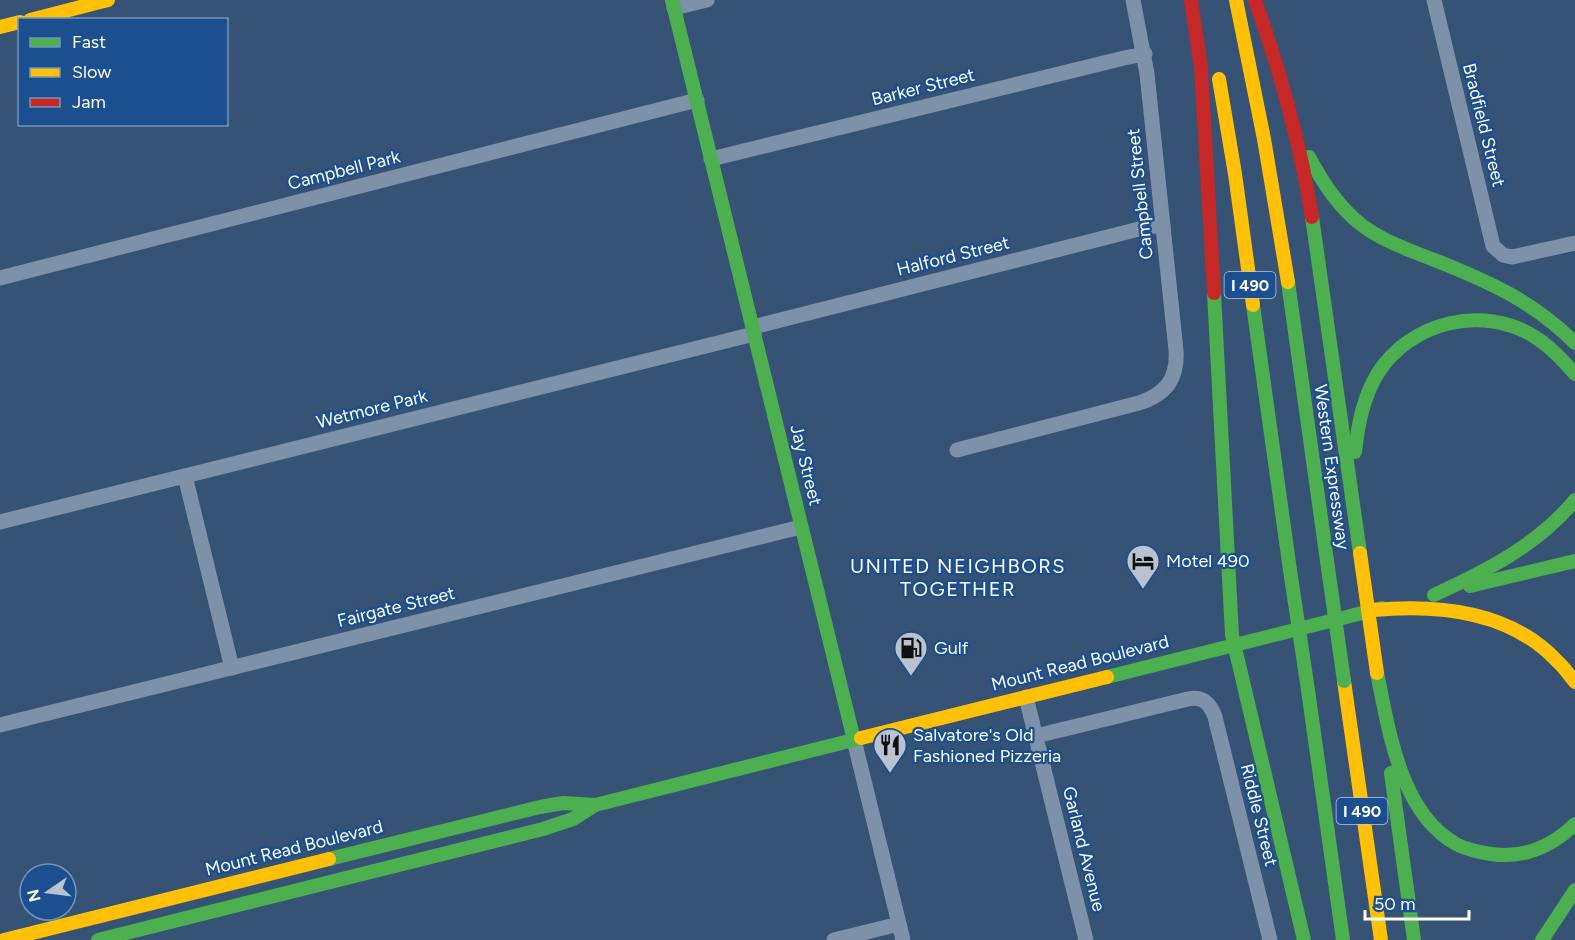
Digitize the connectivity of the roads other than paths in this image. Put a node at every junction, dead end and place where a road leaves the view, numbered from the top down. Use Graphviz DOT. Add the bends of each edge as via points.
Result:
graph roads {
  1 [pos="108,0"];
  2 [pos="706,0"];
  3 [pos="1133,0"];
  4 [pos="1191,0"];
  5 [pos="1203,0"];
  6 [pos="1236,0"];
  7 [pos="1255,0"];
  8 [pos="1434,0"];
  9 [pos="673,4"];
  10 [pos="38,18"];
  11 [pos="18,22"];
  12 [pos="1208,22"];
  13 [pos="0,27"];
  14 [pos="1144,54"];
  15 [pos="1216,64"];
  16 [pos="697,100"];
  17 [pos="1291,111"];
  18 [pos="711,159"];
  19 [pos="1163,225"];
  20 [pos="1575,243"];
  21 [pos="0,278"];
  22 [pos="753,331"];
  23 [pos="1575,343"];
  24 [pos="1575,374"];
  25 [pos="957,450"];
  26 [pos="185,476"];
  27 [pos="1575,500"];
  28 [pos="0,522"];
  29 [pos="801,526"];
  30 [pos="1360,553"];
  31 [pos="1575,561"];
  32 [pos="1434,595"];
  33 [pos="1373,610"];
  34 [pos="1234,645"];
  35 [pos="232,668"];
  36 [pos="1377,673"];
  37 [pos="1575,682"];
  38 [pos="1026,697"];
  39 [pos="0,725"];
  40 [pos="1036,736"];
  41 [pos="854,740"];
  42 [pos="595,805"];
  43 [pos="1575,824"];
  44 [pos="1575,890"];
  45 [pos="899,924"];
  46 [pos="4,940"];
  47 [pos="98,940"];
  48 [pos="834,940"];
  49 [pos="903,940"];
  50 [pos="1086,940"];
  51 [pos="1269,940"];
  52 [pos="1304,940"];
  53 [pos="1343,940"];
  54 [pos="1381,940"];
  55 [pos="1414,940"];
  56 [pos="1542,940"];
  1 -- 10 [label="main road"];
  2 -- 9 [label="street"];
  3 -- 14 [label="street, Campbell Street"];
  4 -- 34 [label="main road" via="1206,134"];
  5 -- 12 [label="main road"];
  6 -- 54 [label="main road, Western Expressway / I 490, bridge" via="1275,194"];
  7 -- 17 [label="main road"];
  8 -- 20 [label="street, Bradfield Street" via="1496,250 1518,256"];
  9 -- 16 [label="main road, Jay Street"];
  11 -- 13 [label="main road"];
  14 -- 18 [label="street, Barker Street"];
  14 -- 19 [label="street, Campbell Street"];
  15 -- 53 [label="main road, I 490, bridge"];
  16 -- 18 [label="main road, Jay Street"];
  16 -- 21 [label="street, Campbell Park"];
  17 -- 23 [label="main road" via="1320,177 1357,222 1396,244 1508,291 1543,314"];
  17 -- 30 [label="main road" via="1311,208"];
  18 -- 22 [label="main road, Jay Street"];
  19 -- 22 [label="street, Halford Street"];
  19 -- 25 [label="street, Campbell Street" via="1177,356 1169,384 1157,396 1139,403"];
  22 -- 26 [label="street, Wetmore Park"];
  22 -- 29 [label="main road, Jay Street"];
  24 -- 30 [label="main road" via="1548,345 1524,330 1498,322 1470,320 1443,324 1403,344 1376,376 1360,418 1355,468"];
  26 -- 28 [label="street, Wetmore Park"];
  26 -- 35 [label="street"];
  27 -- 32 [label="main road" via="1538,537 1485,570"];
  29 -- 35 [label="street, Fairgate Street"];
  29 -- 41 [label="main road, Jay Street"];
  30 -- 36 [label="main road, bridge"];
  31 -- 32 [label="main road, Mount Read Boulevard"];
  32 -- 33 [label="main road, Mount Read Boulevard"];
  33 -- 34 [label="main road, Mount Read Boulevard"];
  33 -- 37 [label="main road" via="1423,607 1494,620 1538,643"];
  34 -- 38 [label="main road, Mount Read Boulevard"];
  34 -- 52 [label="main road"];
  35 -- 39 [label="street, Fairgate Street"];
  36 -- 43 [label="main road" via="1406,784 1422,815 1442,836 1472,851 1515,855 1549,844"];
  36 -- 55 [label="main road"];
  38 -- 40 [label="street, Garland Avenue"];
  38 -- 41 [label="main road, Mount Read Boulevard"];
  40 -- 50 [label="street, Garland Avenue"];
  40 -- 51 [label="street, Riddle Street" via="1188,699 1207,702 1215,717"];
  41 -- 42 [label="main road, Mount Read Boulevard"];
  41 -- 45 [label="street, Jay Street"];
  42 -- 46 [label="main road, Mount Read Boulevard" via="564,803 540,807"];
  42 -- 47 [label="main road, Mount Read Boulevard" via="573,819 543,829"];
  44 -- 56 [label="main road"];
  45 -- 48 [label="street"];
  45 -- 49 [label="street, Jay Street"];
}
